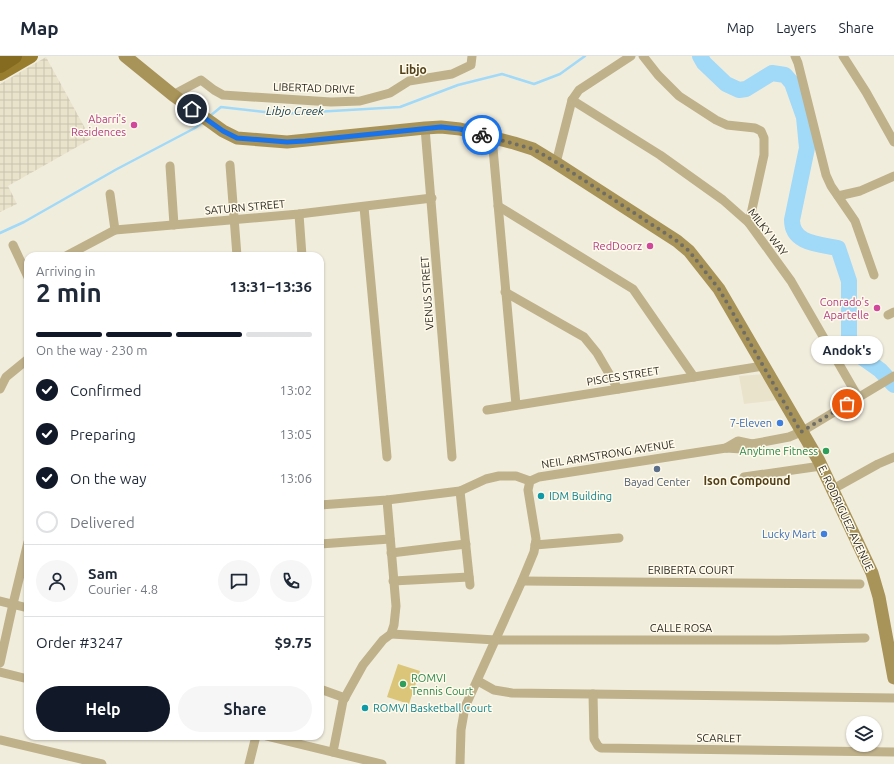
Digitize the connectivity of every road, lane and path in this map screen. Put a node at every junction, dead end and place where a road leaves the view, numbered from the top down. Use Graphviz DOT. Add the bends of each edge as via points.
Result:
graph roads {
  1 [pos="14,56"];
  2 [pos="31,56"];
  3 [pos="125,56"];
  4 [pos="472,56"];
  5 [pos="631,56"];
  6 [pos="643,56"];
  7 [pos="795,56"];
  8 [pos="843,56"];
  9 [pos="0,65"];
  10 [pos="0,74"];
  11 [pos="173,95"];
  12 [pos="572,100"];
  13 [pos="425,128"];
  14 [pos="492,137"];
  15 [pos="894,142"];
  16 [pos="556,162"];
  17 [pos="230,165"];
  18 [pos="170,166"];
  19 [pos="894,176"];
  20 [pos="110,194"];
  21 [pos="838,196"];
  22 [pos="432,198"];
  23 [pos="498,206"];
  24 [pos="364,207"];
  25 [pos="299,214"];
  26 [pos="234,220"];
  27 [pos="748,223"];
  28 [pos="174,225"];
  29 [pos="115,230"];
  30 [pos="13,245"];
  31 [pos="74,252"];
  32 [pos="237,252"];
  33 [pos="302,252"];
  34 [pos="24,268"];
  35 [pos="874,276"];
  36 [pos="505,292"];
  37 [pos="24,362"];
  38 [pos="763,366"];
  39 [pos="894,376"];
  40 [pos="694,377"];
  41 [pos="0,389"];
  42 [pos="618,389"];
  43 [pos="858,397"];
  44 [pos="516,405"];
  45 [pos="487,410"];
  46 [pos="801,432"];
  47 [pos="387,457"];
  48 [pos="452,457"];
  49 [pos="894,457"];
  50 [pos="821,466"];
  51 [pos="744,477"];
  52 [pos="530,481"];
  53 [pos="833,489"];
  54 [pos="460,492"];
  55 [pos="387,500"];
  56 [pos="324,505"];
  57 [pos="619,538"];
  58 [pos="390,539"];
  59 [pos="324,544"];
  60 [pos="466,544"];
  61 [pos="536,545"];
  62 [pos="391,553"];
  63 [pos="24,559"];
  64 [pos="394,581"];
  65 [pos="522,581"];
  66 [pos="860,584"];
  67 [pos="0,601"];
  68 [pos="13,604"];
  69 [pos="24,607"];
  70 [pos="391,634"];
  71 [pos="865,638"];
  72 [pos="496,640"];
  73 [pos="0,663"];
  74 [pos="0,672"];
  75 [pos="24,678"];
  76 [pos="894,678"];
  77 [pos="478,681"];
  78 [pos="324,690"];
  79 [pos="593,694"];
  80 [pos="345,698"];
  81 [pos="894,698"];
  82 [pos="0,740"];
  83 [pos="255,740"];
  84 [pos="283,740"];
  85 [pos="333,752"];
  86 [pos="894,752"];
  87 [pos="102,764"];
  88 [pos="250,764"];
  89 [pos="382,764"];
  90 [pos="460,764"];
  1 -- 9 [label="highway"];
  2 -- 10 [label="main road"];
  3 -- 11 [label="main road, E. RODRIGUEZ AVENUE"];
  4 -- 11 [label="street, LIBERTAD DRIVE" via="471,65 460,71 444,76 415,79 390,93 360,101 331,102 223,95 201,80"];
  5 -- 12 [label="street" via="579,90"];
  6 -- 27 [label="street" via="679,96 716,120 727,125 761,131 764,138 764,155"];
  7 -- 21 [label="street" via="826,175"];
  8 -- 15 [label="street"];
  11 -- 13 [label="main road, E. RODRIGUEZ AVENUE" via="237,138 287,142"];
  12 -- 16 [label="street"];
  12 -- 27 [label="street, MILKY WAY" via="660,155 723,200"];
  13 -- 14 [label="main road, E. RODRIGUEZ AVENUE" via="450,127"];
  13 -- 22 [label="street, VENUS STREET"];
  14 -- 16 [label="main road, E. RODRIGUEZ AVENUE" via="533,149"];
  14 -- 23 [label="street"];
  16 -- 38 [label="main road, E. RODRIGUEZ AVENUE" via="689,251 719,289"];
  17 -- 26 [label="street"];
  18 -- 28 [label="street"];
  19 -- 21 [label="street" via="860,191"];
  20 -- 29 [label="street"];
  21 -- 35 [label="street" via="855,221"];
  22 -- 24 [label="street, SATURN STREET"];
  22 -- 48 [label="street, VENUS STREET"];
  23 -- 36 [label="street"];
  23 -- 40 [label="street" via="633,289"];
  24 -- 25 [label="street, SATURN STREET"];
  24 -- 47 [label="street"];
  25 -- 26 [label="street, SATURN STREET"];
  25 -- 33 [label="street"];
  26 -- 28 [label="street, SATURN STREET"];
  26 -- 32 [label="street"];
  27 -- 43 [label="street, MILKY WAY" via="791,282"];
  28 -- 29 [label="street, SATURN STREET"];
  29 -- 31 [label="street, SATURN STREET"];
  30 -- 34 [label="street"];
  36 -- 42 [label="street" via="584,337 597,353"];
  36 -- 44 [label="street"];
  37 -- 41 [label="street" via="6,377"];
  38 -- 40 [label="street, PISCES STREET"];
  38 -- 46 [label="main road, E. RODRIGUEZ AVENUE"];
  39 -- 43 [label="street, NEIL ARMSTRONG AVENUE"];
  40 -- 42 [label="street, PISCES STREET"];
  42 -- 44 [label="street, PISCES STREET"];
  43 -- 46 [label="street, NEIL ARMSTRONG AVENUE"];
  44 -- 45 [label="street, PISCES STREET"];
  46 -- 50 [label="main road, E. RODRIGUEZ AVENUE"];
  46 -- 52 [label="street, NEIL ARMSTRONG AVENUE" via="752,444 738,442 726,448 539,477"];
  49 -- 53 [label="street"];
  50 -- 51 [label="street"];
  50 -- 53 [label="main road, E. RODRIGUEZ AVENUE"];
  52 -- 54 [label="street" via="516,476 499,476 486,479"];
  52 -- 61 [label="street, NEIL ARMSTRONG AVENUE" via="528,490"];
  53 -- 76 [label="main road, E. RODRIGUEZ AVENUE" via="872,573"];
  54 -- 55 [label="street"];
  54 -- 60 [label="street"];
  55 -- 56 [label="street"];
  55 -- 58 [label="street"];
  57 -- 61 [label="street"];
  58 -- 59 [label="street"];
  58 -- 62 [label="street"];
  60 -- 62 [label="street"];
  60 -- 64 [label="street" via="470,581"];
  61 -- 65 [label="street, NEIL ARMSTRONG AVENUE"];
  62 -- 64 [label="street"];
  63 -- 68 [label="street"];
  64 -- 70 [label="street" via="396,606"];
  65 -- 66 [label="street, ERIBERTA COURT"];
  65 -- 72 [label="street, NEIL ARMSTRONG AVENUE"];
  67 -- 68 [label="street"];
  68 -- 69 [label="street"];
  68 -- 73 [label="street"];
  70 -- 72 [label="street, CALLE ROSA"];
  70 -- 80 [label="street" via="363,665"];
  71 -- 72 [label="street, CALLE ROSA"];
  72 -- 77 [label="street, NEIL ARMSTRONG AVENUE"];
  74 -- 75 [label="street"];
  77 -- 79 [label="street" via="494,690 512,693"];
  77 -- 90 [label="street, NEIL ARMSTRONG AVENUE" via="463,713"];
  78 -- 80 [label="street"];
  79 -- 81 [label="street"];
  79 -- 86 [label="street, SCARLET" via="594,739 601,748"];
  80 -- 85 [label="street"];
  82 -- 87 [label="street"];
  83 -- 88 [label="street"];
  84 -- 85 [label="street"];
  85 -- 89 [label="street"];
}
